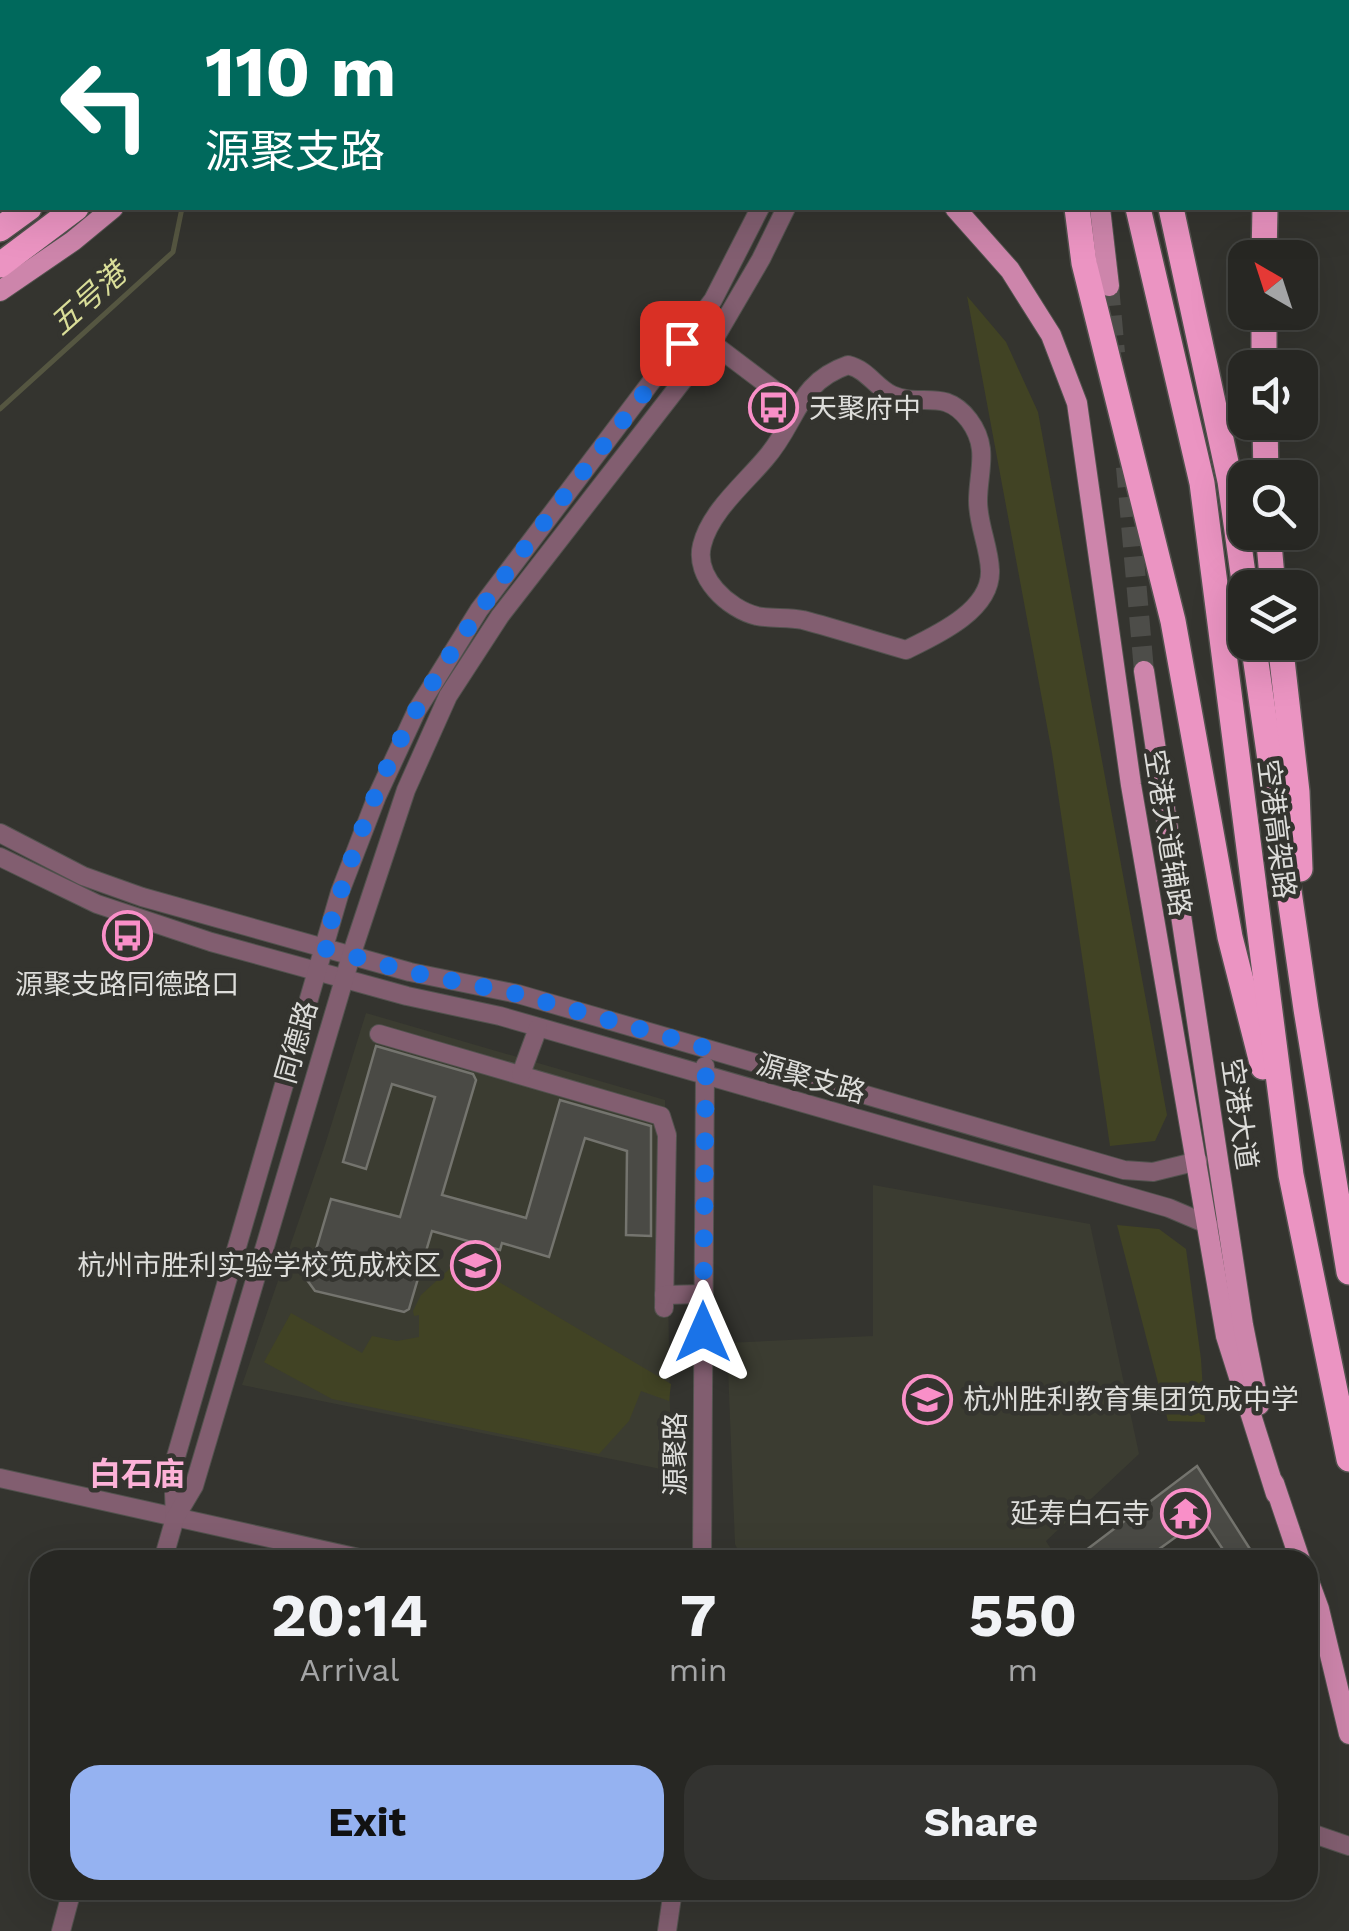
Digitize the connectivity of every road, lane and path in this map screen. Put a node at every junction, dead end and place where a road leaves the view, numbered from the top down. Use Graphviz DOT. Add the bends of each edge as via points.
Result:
graph roads {
  1 [pos="26,210"];
  2 [pos="73,210"];
  3 [pos="111,210"];
  4 [pos="759,210"];
  5 [pos="785,210"];
  6 [pos="957,210"];
  7 [pos="1063,210"];
  8 [pos="1077,210"];
  9 [pos="1100,210"];
  10 [pos="1138,210"];
  11 [pos="1171,210"];
  12 [pos="1264,210"];
  13 [pos="0,229"];
  14 [pos="1264,240"];
  15 [pos="1084,263"];
  16 [pos="0,265"];
  17 [pos="1109,286"];
  18 [pos="0,291"];
  19 [pos="712,343"];
  20 [pos="797,407"];
  21 [pos="1242,570"];
  22 [pos="1256,660"];
  23 [pos="1282,660"];
  24 [pos="1144,671"];
  25 [pos="0,833"];
  26 [pos="0,857"];
  27 [pos="323,948"];
  28 [pos="351,956"];
  29 [pos="317,971"];
  30 [pos="344,978"];
  31 [pos="1306,1009"];
  32 [pos="538,1028"];
  33 [pos="379,1034"];
  34 [pos="706,1048"];
  35 [pos="520,1074"];
  36 [pos="705,1076"];
  37 [pos="1198,1161"];
  38 [pos="1291,1175"];
  39 [pos="1208,1225"];
  40 [pos="1349,1272"];
  41 [pos="704,1294"];
  42 [pos="1348,1452"];
  43 [pos="0,1478"];
  44 [pos="1276,1494"];
  45 [pos="175,1518"];
  46 [pos="166,1550"];
  47 [pos="322,1550"];
  48 [pos="702,1550"];
  49 [pos="1296,1550"];
  50 [pos="1318,1606"];
  51 [pos="1349,1734"];
  52 [pos="1318,1835"];
  53 [pos="1349,1846"];
  54 [pos="69,1900"];
  55 [pos="672,1900"];
  56 [pos="61,1931"];
  57 [pos="667,1931"];
  1 -- 13 [label="highway"];
  2 -- 16 [label="highway"];
  3 -- 18 [label="main road"];
  4 -- 27 [label="street, 同德路" via="713,300 479,610 416,710 377,796"];
  5 -- 19 [label="street, 同德路"];
  6 -- 37 [label="main road, 空港大道辅路" via="1010,270 1051,335 1078,403 1132,785"];
  7 -- 15 [label="highway"];
  8 -- 15 [label="highway"];
  9 -- 17 [label="main road"];
  10 -- 38 [label="highway, 空港高架路" via="1202,483"];
  11 -- 21 [label="highway"];
  12 -- 14 [label="highway"];
  15 -- 38 [label="highway" via="1173,621 1230,936"];
  19 -- 20 [label="street"];
  19 -- 28 [label="street, 同德路" via="500,616 448,696 406,790"];
  20 -- 20 [label="street" via="827,372 848,365 890,394 937,398 968,420 984,458 978,516 990,586 946,629 906,650 787,617 756,616 714,590 702,546 716,516 788,430"];
  22 -- 31 [label="highway, 空港高架路"];
  23 -- 31 [label="highway" via="1297,792"];
  24 -- 44 [label="main road, 空港大道" via="1243,1325"];
  25 -- 27 [label="street, 源聚支路" via="83,876"];
  26 -- 29 [label="street, 源聚支路" via="97,904"];
  27 -- 28 [label="street, 源聚支路"];
  27 -- 29 [label="street, 同德路"];
  28 -- 30 [label="street, 同德路"];
  28 -- 34 [label="street, 源聚支路" via="518,994"];
  29 -- 30 [label="street, 源聚支路"];
  29 -- 45 [label="street, 同德路" via="174,1468"];
  30 -- 32 [label="street, 源聚支路"];
  30 -- 45 [label="street, 同德路" via="194,1486"];
  31 -- 40 [label="highway, 空港高架路"];
  32 -- 35 [label="street"];
  32 -- 36 [label="street, 源聚支路"];
  33 -- 35 [label="street"];
  34 -- 36 [label="street, 源聚路"];
  34 -- 37 [label="street, 源聚支路" via="1124,1170 1154,1172"];
  35 -- 41 [label="street" via="664,1120 664,1301"];
  36 -- 39 [label="street, 源聚支路" via="1150,1202"];
  36 -- 41 [label="street, 源聚路"];
  37 -- 39 [label="main road, 空港大道辅路"];
  38 -- 42 [label="highway, 空港高架路"];
  39 -- 44 [label="main road, 空港大道辅路" via="1226,1336"];
  41 -- 48 [label="street, 源聚路"];
  43 -- 45 [label="street"];
  44 -- 49 [label="main road, 空港大道"];
  45 -- 46 [label="street, 同德路"];
  45 -- 47 [label="street"];
  50 -- 51 [label="main road"];
  52 -- 53 [label="street"];
  54 -- 56 [label="street"];
  55 -- 57 [label="street"];
}
